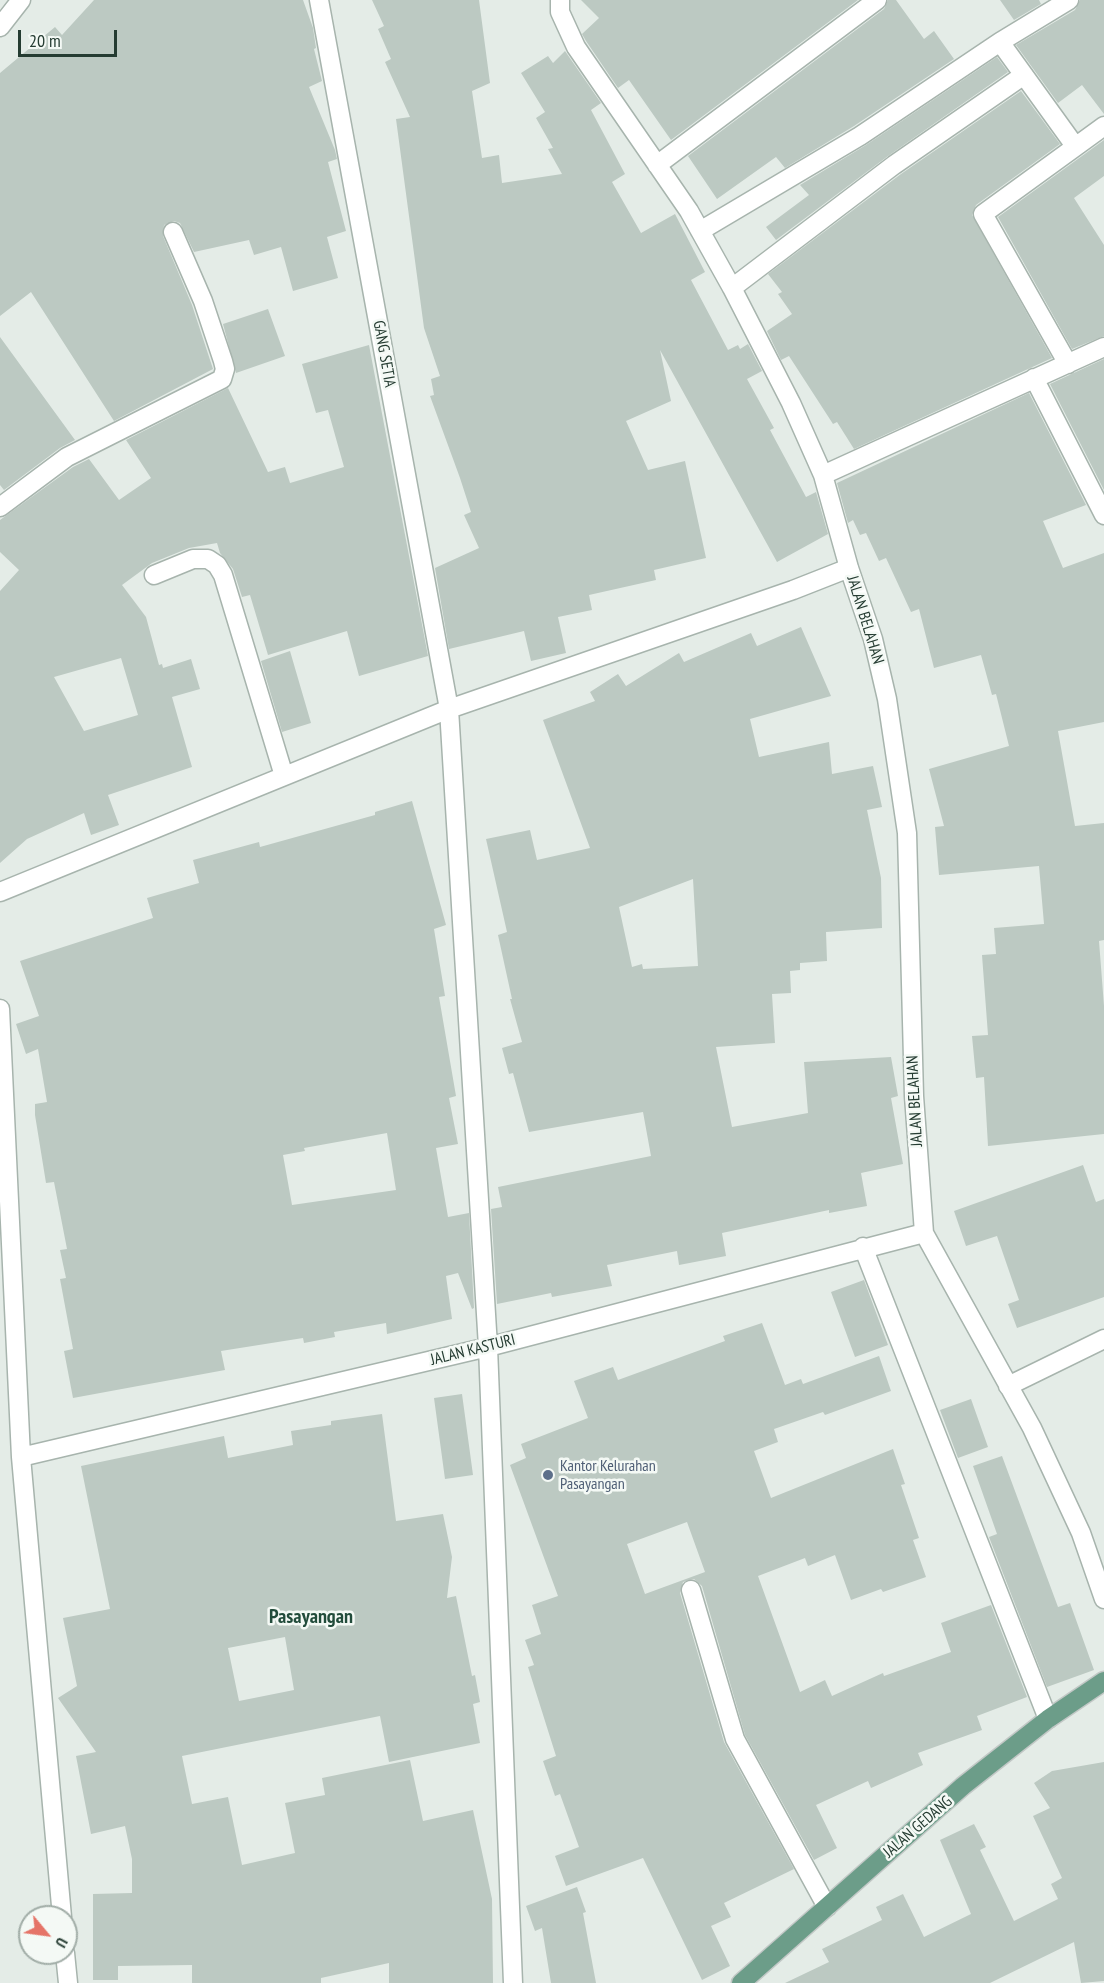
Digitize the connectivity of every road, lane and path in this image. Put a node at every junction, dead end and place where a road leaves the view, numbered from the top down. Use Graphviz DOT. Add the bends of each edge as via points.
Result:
graph roads {
  1 [pos="21,0"];
  2 [pos="319,0"];
  3 [pos="560,0"];
  4 [pos="877,0"];
  5 [pos="1069,0"];
  6 [pos="0,27"];
  7 [pos="1000,42"];
  8 [pos="1024,75"];
  9 [pos="1104,126"];
  10 [pos="1075,146"];
  11 [pos="657,165"];
  12 [pos="700,231"];
  13 [pos="173,232"];
  14 [pos="732,288"];
  15 [pos="1104,346"];
  16 [pos="1068,363"];
  17 [pos="1034,378"];
  18 [pos="823,475"];
  19 [pos="0,507"];
  20 [pos="1104,515"];
  21 [pos="849,568"];
  22 [pos="154,575"];
  23 [pos="449,709"];
  24 [pos="284,776"];
  25 [pos="0,892"];
  26 [pos="0,1009"];
  27 [pos="924,1233"];
  28 [pos="863,1247"];
  29 [pos="1104,1339"];
  30 [pos="488,1347"];
  31 [pos="1008,1386"];
  32 [pos="21,1457"];
  33 [pos="691,1590"];
  34 [pos="1104,1599"];
  35 [pos="1104,1682"];
  36 [pos="1048,1719"];
  37 [pos="61,1905"];
  38 [pos="827,1907"];
  39 [pos="66,1965"];
  40 [pos="68,1983"];
  41 [pos="513,1983"];
  42 [pos="741,1983"];
  1 -- 6 [label="street"];
  2 -- 23 [label="street, GANG SETIA"];
  3 -- 11 [label="street, JALAN BELAHAN" via="560,12 576,46"];
  4 -- 11 [label="street"];
  5 -- 7 [label="street"];
  7 -- 8 [label="street"];
  7 -- 12 [label="street" via="860,136"];
  8 -- 10 [label="street"];
  8 -- 14 [label="street" via="894,165"];
  9 -- 10 [label="street"];
  10 -- 16 [label="street" via="983,214"];
  11 -- 12 [label="street, JALAN BELAHAN"];
  12 -- 14 [label="street, JALAN BELAHAN"];
  13 -- 19 [label="street" via="203,301 223,361 222,379 67,457"];
  14 -- 18 [label="street, JALAN BELAHAN"];
  15 -- 16 [label="street"];
  16 -- 17 [label="street"];
  17 -- 18 [label="street"];
  17 -- 20 [label="street"];
  18 -- 21 [label="street, JALAN BELAHAN"];
  21 -- 23 [label="street"];
  21 -- 27 [label="street, JALAN BELAHAN" via="882,679 907,833 914,1095"];
  22 -- 24 [label="street" via="193,559 208,559 223,575"];
  23 -- 24 [label="street"];
  23 -- 30 [label="street, GANG SETIA"];
  24 -- 25 [label="street"];
  26 -- 32 [label="street"];
  27 -- 28 [label="street, JALAN KASTURI"];
  27 -- 31 [label="street, JALAN BELAHAN"];
  28 -- 30 [label="street, JALAN KASTURI"];
  28 -- 36 [label="street"];
  29 -- 31 [label="street"];
  30 -- 32 [label="street, JALAN KASTURI"];
  30 -- 41 [label="street, GANG SETIA"];
  31 -- 34 [label="street, JALAN BELAHAN" via="1081,1533"];
  32 -- 37 [label="street"];
  33 -- 38 [label="street" via="735,1739"];
  35 -- 36 [label="main road, JALAN GEDANG"];
  36 -- 38 [label="main road, JALAN GEDANG" via="963,1786"];
  38 -- 42 [label="main road, JALAN GEDANG"];
  39 -- 40 [label="street"];
}
